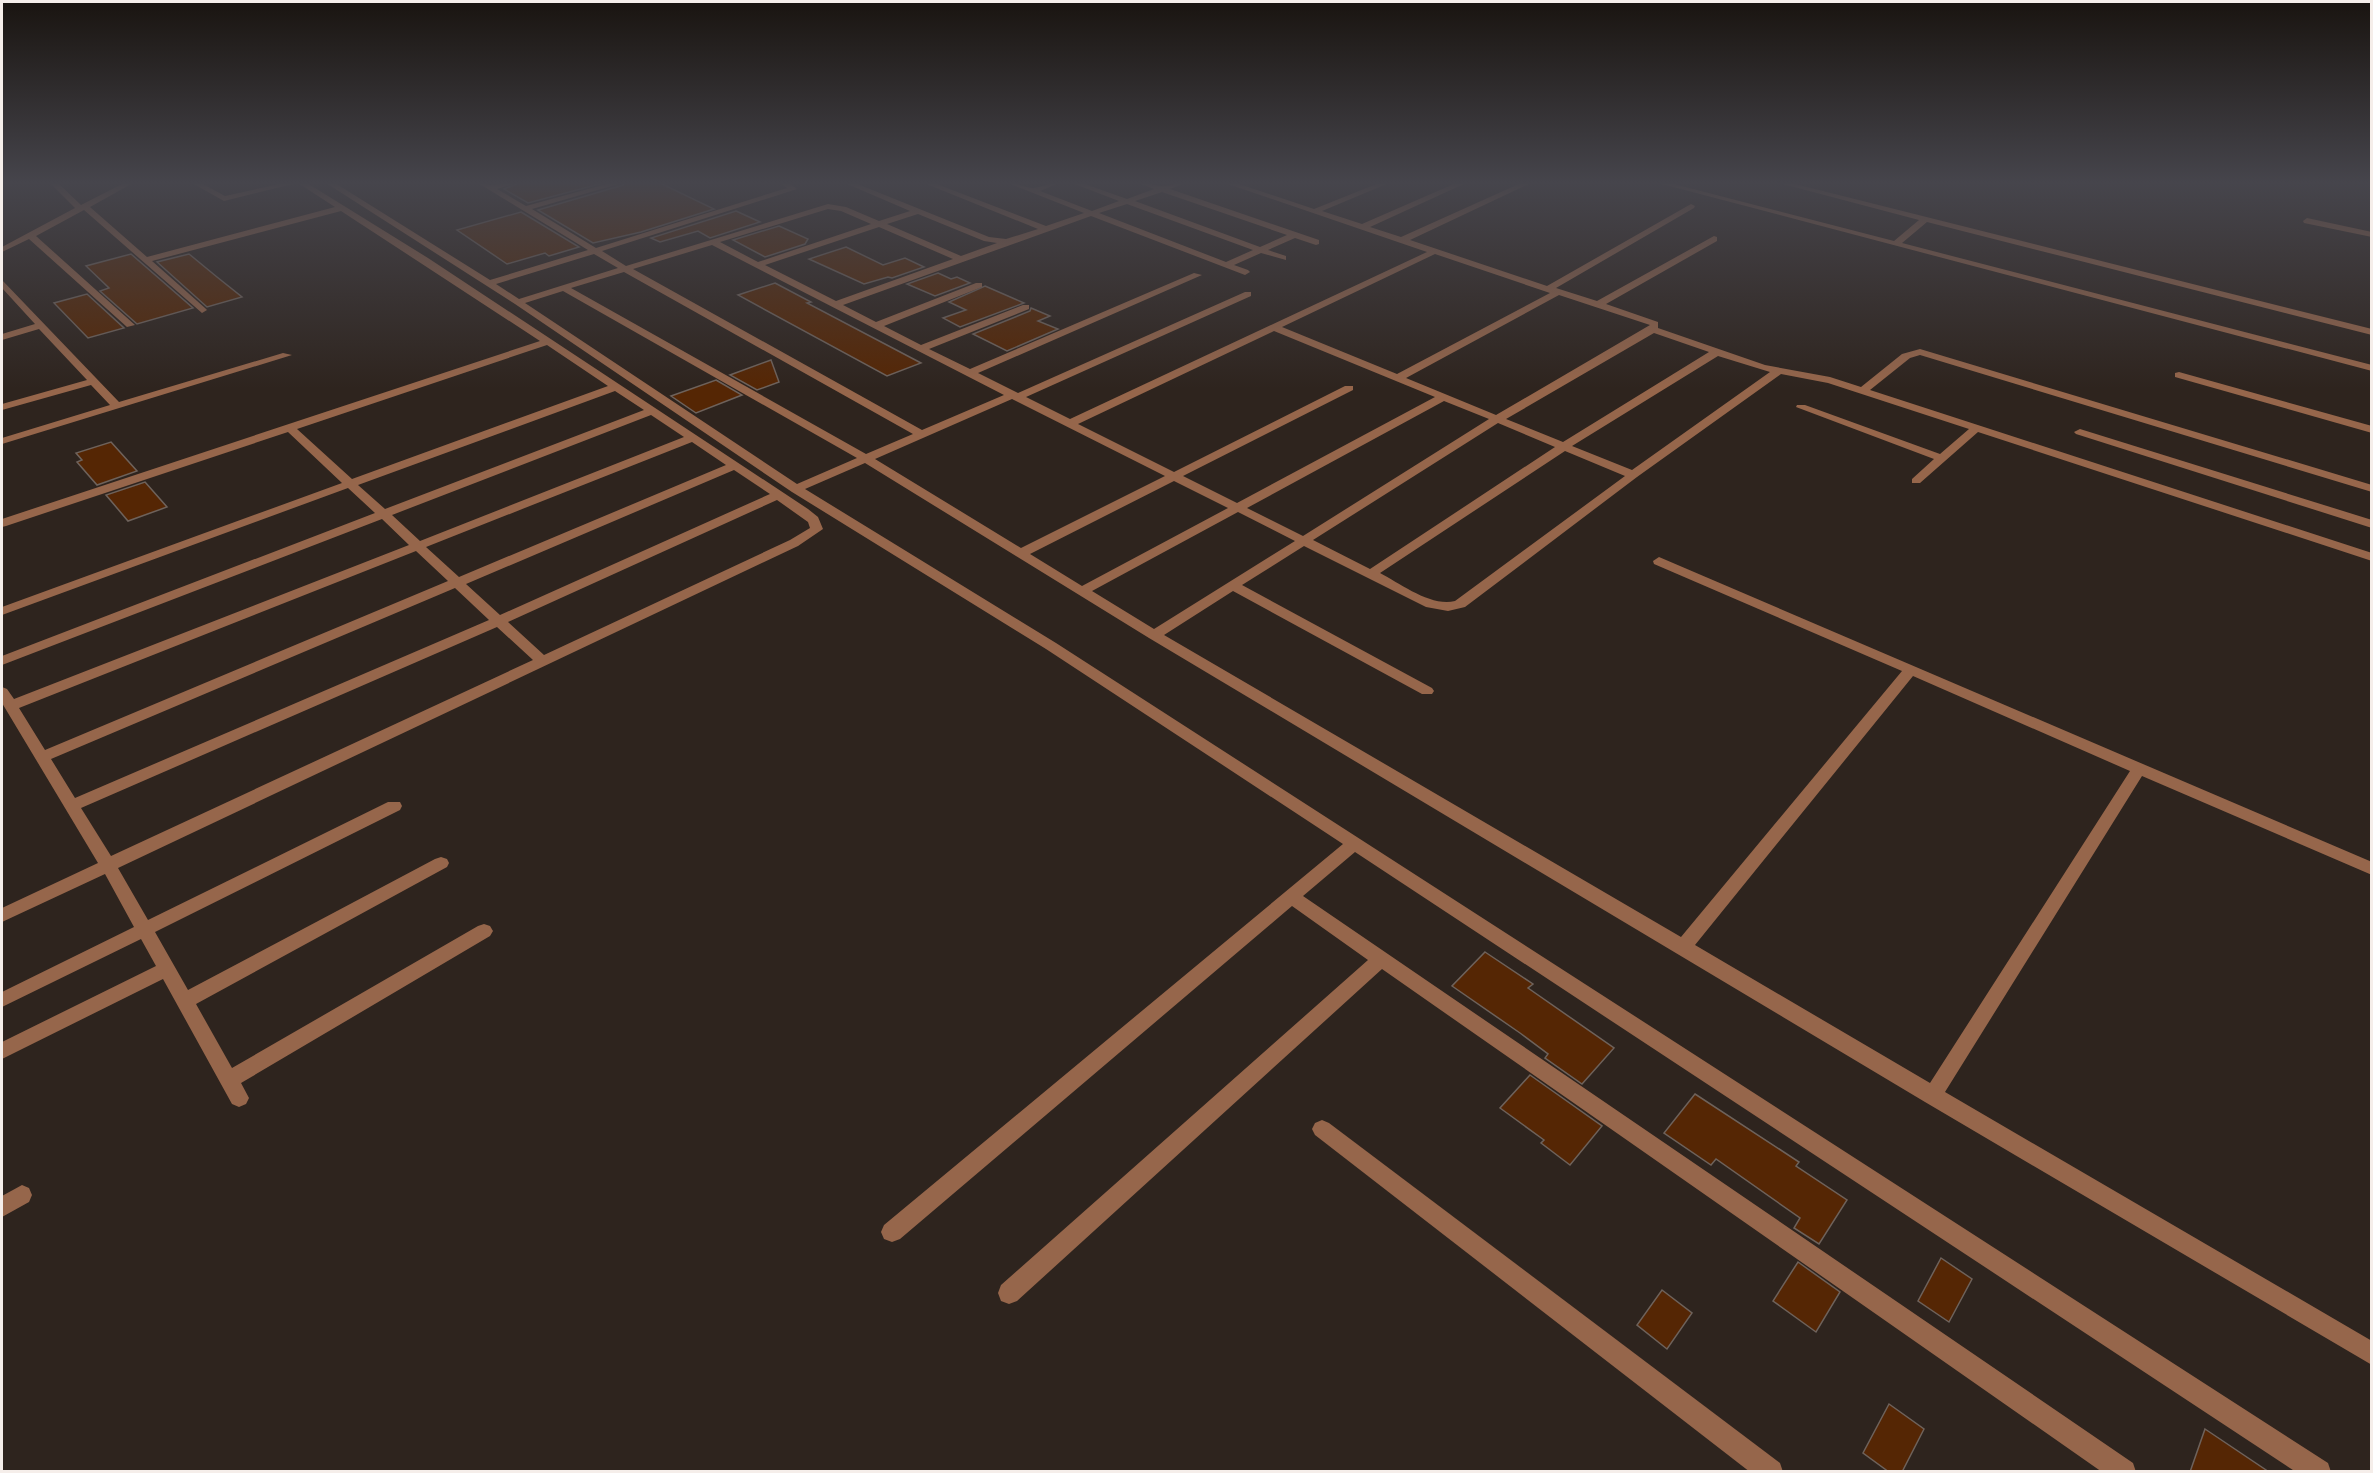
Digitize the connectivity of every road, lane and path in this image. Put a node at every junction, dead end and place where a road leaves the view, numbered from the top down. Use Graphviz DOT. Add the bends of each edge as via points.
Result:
graph roads {
  1 [pos="49,252"];
  2 [pos="135,252"];
  3 [pos="176,252"];
  4 [pos="412,252"];
  5 [pos="438,252"];
  6 [pos="590,252"];
  7 [pos="599,252"];
  8 [pos="683,252"];
  9 [pos="732,252"];
  10 [pos="797,252"];
  11 [pos="944,252"];
  12 [pos="981,252"];
  13 [pos="1192,252"];
  14 [pos="1256,252"];
  15 [pos="1265,252"];
  16 [pos="1433,252"];
  17 [pos="1437,252"];
  18 [pos="1616,252"];
  19 [pos="1691,252"];
  20 [pos="1925,252"];
  21 [pos="2055,252"];
  22 [pos="1283,258"];
  23 [pos="961,259"];
  24 [pos="145,260"];
  25 [pos="758,265"];
  26 [pos="1226,265"];
  27 [pos="627,270"];
  28 [pos="1245,272"];
  29 [pos="1197,275"];
  30 [pos="2,283"];
  31 [pos="488,284"];
  32 [pos="979,285"];
  33 [pos="564,288"];
  34 [pos="1553,290"];
  35 [pos="1248,294"];
  36 [pos="519,302"];
  37 [pos="1598,304"];
  38 [pos="836,305"];
  39 [pos="1026,306"];
  40 [pos="202,310"];
  41 [pos="130,325"];
  42 [pos="42,326"];
  43 [pos="874,326"];
  44 [pos="1274,327"];
  45 [pos="1653,329"];
  46 [pos="2372,332"];
  47 [pos="2,337"];
  48 [pos="547,342"];
  49 [pos="919,349"];
  50 [pos="1717,352"];
  51 [pos="287,355"];
  52 [pos="2372,369"];
  53 [pos="1779,371"];
  54 [pos="969,374"];
  55 [pos="2180,375"];
  56 [pos="1398,378"];
  57 [pos="93,381"];
  58 [pos="615,387"];
  59 [pos="1349,388"];
  60 [pos="1861,392"];
  61 [pos="1015,396"];
  62 [pos="1444,397"];
  63 [pos="117,406"];
  64 [pos="2,407"];
  65 [pos="1801,407"];
  66 [pos="652,411"];
  67 [pos="1497,419"];
  68 [pos="1071,423"];
  69 [pos="290,428"];
  70 [pos="1975,429"];
  71 [pos="2372,430"];
  72 [pos="2080,432"];
  73 [pos="921,434"];
  74 [pos="693,438"];
  75 [pos="2,441"];
  76 [pos="1563,447"];
  77 [pos="865,458"];
  78 [pos="1942,458"];
  79 [pos="734,466"];
  80 [pos="1633,475"];
  81 [pos="1175,477"];
  82 [pos="1916,481"];
  83 [pos="349,483"];
  84 [pos="796,489"];
  85 [pos="2372,489"];
  86 [pos="778,495"];
  87 [pos="1238,508"];
  88 [pos="383,514"];
  89 [pos="2,523"];
  90 [pos="2372,524"];
  91 [pos="1303,540"];
  92 [pos="418,547"];
  93 [pos="1022,553"];
  94 [pos="2372,557"];
  95 [pos="1659,561"];
  96 [pos="1370,574"];
  97 [pos="457,583"];
  98 [pos="1232,585"];
  99 [pos="1082,591"];
  100 [pos="2,611"];
  101 [pos="498,621"];
  102 [pos="1154,635"];
  103 [pos="2,661"];
  104 [pos="542,661"];
  105 [pos="1911,670"];
  106 [pos="1427,691"];
  107 [pos="2,692"];
  108 [pos="11,706"];
  109 [pos="42,757"];
  110 [pos="2139,769"];
  111 [pos="72,806"];
  112 [pos="394,806"];
  113 [pos="1354,844"];
  114 [pos="441,863"];
  115 [pos="108,865"];
  116 [pos="2372,869"];
  117 [pos="1291,897"];
  118 [pos="2,915"];
  119 [pos="145,930"];
  120 [pos="484,931"];
  121 [pos="1682,948"];
  122 [pos="1381,959"];
  123 [pos="167,969"];
  124 [pos="2,1000"];
  125 [pos="184,1001"];
  126 [pos="2,1051"];
  127 [pos="229,1080"];
  128 [pos="1932,1096"];
  129 [pos="239,1098"];
  130 [pos="1322,1129"];
  131 [pos="22,1195"];
  132 [pos="2,1207"];
  133 [pos="892,1233"];
  134 [pos="1009,1293"];
  135 [pos="2372,1354"];
  136 [pos="1771,1472"];
  137 [pos="2124,1472"];
  138 [pos="2319,1472"];
  1 -- 41 [label="street"];
  2 -- 24 [label="street"];
  3 -- 24 [label="street"];
  4 -- 48 [label="street"];
  5 -- 31 [label="street"];
  6 -- 31 [label="street"];
  7 -- 27 [label="street"];
  8 -- 27 [label="street"];
  9 -- 25 [label="street"];
  10 -- 25 [label="street"];
  11 -- 23 [label="street"];
  12 -- 23 [label="street"];
  13 -- 26 [label="street"];
  14 -- 26 [label="street"];
  15 -- 22 [label="street"];
  16 -- 44 [label="street"];
  17 -- 34 [label="street"];
  18 -- 34 [label="street"];
  19 -- 37 [label="street"];
  20 -- 52 [label="street"];
  21 -- 46 [label="street"];
  23 -- 38 [label="street"];
  24 -- 40 [label="street"];
  25 -- 38 [label="street"];
  26 -- 28 [label="street"];
  27 -- 33 [label="street"];
  27 -- 73 [label="street"];
  29 -- 54 [label="street"];
  30 -- 42 [label="street"];
  31 -- 36 [label="street"];
  32 -- 43 [label="street"];
  33 -- 36 [label="street"];
  33 -- 77 [label="street"];
  34 -- 37 [label="street"];
  34 -- 56 [label="street"];
  35 -- 61 [label="street"];
  36 -- 84 [label="street"];
  37 -- 45 [label="street" via="1646,319 1655,324"];
  38 -- 43 [label="street"];
  39 -- 49 [label="street"];
  42 -- 47 [label="street"];
  42 -- 57 [label="street"];
  43 -- 49 [label="street"];
  44 -- 56 [label="street"];
  44 -- 68 [label="street"];
  45 -- 50 [label="street"];
  45 -- 67 [label="street"];
  48 -- 58 [label="street"];
  48 -- 69 [label="street"];
  49 -- 54 [label="street"];
  50 -- 53 [label="street"];
  50 -- 76 [label="street"];
  51 -- 63 [label="street"];
  53 -- 60 [label="street" via="1811,375"];
  53 -- 80 [label="street"];
  54 -- 61 [label="street"];
  55 -- 71 [label="street"];
  56 -- 62 [label="street"];
  57 -- 63 [label="street"];
  57 -- 64 [label="street"];
  58 -- 66 [label="street"];
  58 -- 83 [label="street"];
  59 -- 81 [label="street"];
  60 -- 70 [label="street"];
  60 -- 85 [label="street" via="1906,356 1920,352"];
  61 -- 68 [label="street"];
  61 -- 73 [label="street"];
  62 -- 67 [label="street"];
  62 -- 87 [label="street"];
  63 -- 75 [label="street"];
  65 -- 78 [label="street"];
  66 -- 74 [label="street"];
  66 -- 88 [label="street"];
  67 -- 76 [label="street"];
  67 -- 91 [label="street"];
  68 -- 81 [label="street"];
  69 -- 83 [label="street"];
  69 -- 89 [label="street"];
  70 -- 78 [label="street"];
  70 -- 94 [label="street"];
  72 -- 90 [label="street"];
  73 -- 77 [label="street"];
  74 -- 79 [label="street"];
  74 -- 92 [label="street"];
  76 -- 80 [label="street"];
  76 -- 96 [label="street"];
  77 -- 84 [label="street"];
  77 -- 93 [label="street"];
  78 -- 82 [label="street"];
  79 -- 86 [label="street"];
  79 -- 97 [label="street"];
  80 -- 96 [label="street" via="1460,603 1448,607 1431,604"];
  81 -- 87 [label="street"];
  81 -- 93 [label="street"];
  83 -- 88 [label="street"];
  83 -- 100 [label="street"];
  84 -- 113 [label="street" via="1041,640"];
  86 -- 101 [label="street"];
  86 -- 104 [label="street" via="814,520 817,529"];
  87 -- 91 [label="street"];
  87 -- 99 [label="street"];
  88 -- 92 [label="street"];
  88 -- 103 [label="street"];
  91 -- 96 [label="street"];
  91 -- 98 [label="street"];
  92 -- 97 [label="street"];
  92 -- 108 [label="street"];
  93 -- 99 [label="street"];
  95 -- 105 [label="street"];
  97 -- 101 [label="street"];
  97 -- 109 [label="street"];
  98 -- 102 [label="street"];
  98 -- 106 [label="street"];
  99 -- 102 [label="street"];
  101 -- 104 [label="street"];
  101 -- 111 [label="street"];
  102 -- 121 [label="street"];
  104 -- 115 [label="street"];
  105 -- 110 [label="street"];
  105 -- 121 [label="street"];
  107 -- 108 [label="street"];
  108 -- 109 [label="street"];
  109 -- 111 [label="street"];
  110 -- 116 [label="street"];
  110 -- 128 [label="street"];
  111 -- 115 [label="street"];
  112 -- 119 [label="street"];
  113 -- 117 [label="street"];
  113 -- 138 [label="street"];
  114 -- 125 [label="street"];
  115 -- 118 [label="street"];
  115 -- 119 [label="street"];
  117 -- 122 [label="street"];
  117 -- 133 [label="street"];
  119 -- 123 [label="street"];
  119 -- 124 [label="street"];
  120 -- 127 [label="street"];
  121 -- 128 [label="street"];
  122 -- 134 [label="street"];
  122 -- 137 [label="street"];
  123 -- 125 [label="street"];
  123 -- 126 [label="street"];
  125 -- 127 [label="street"];
  127 -- 129 [label="street"];
  128 -- 135 [label="street"];
  130 -- 136 [label="street"];
  131 -- 132 [label="street"];
}
